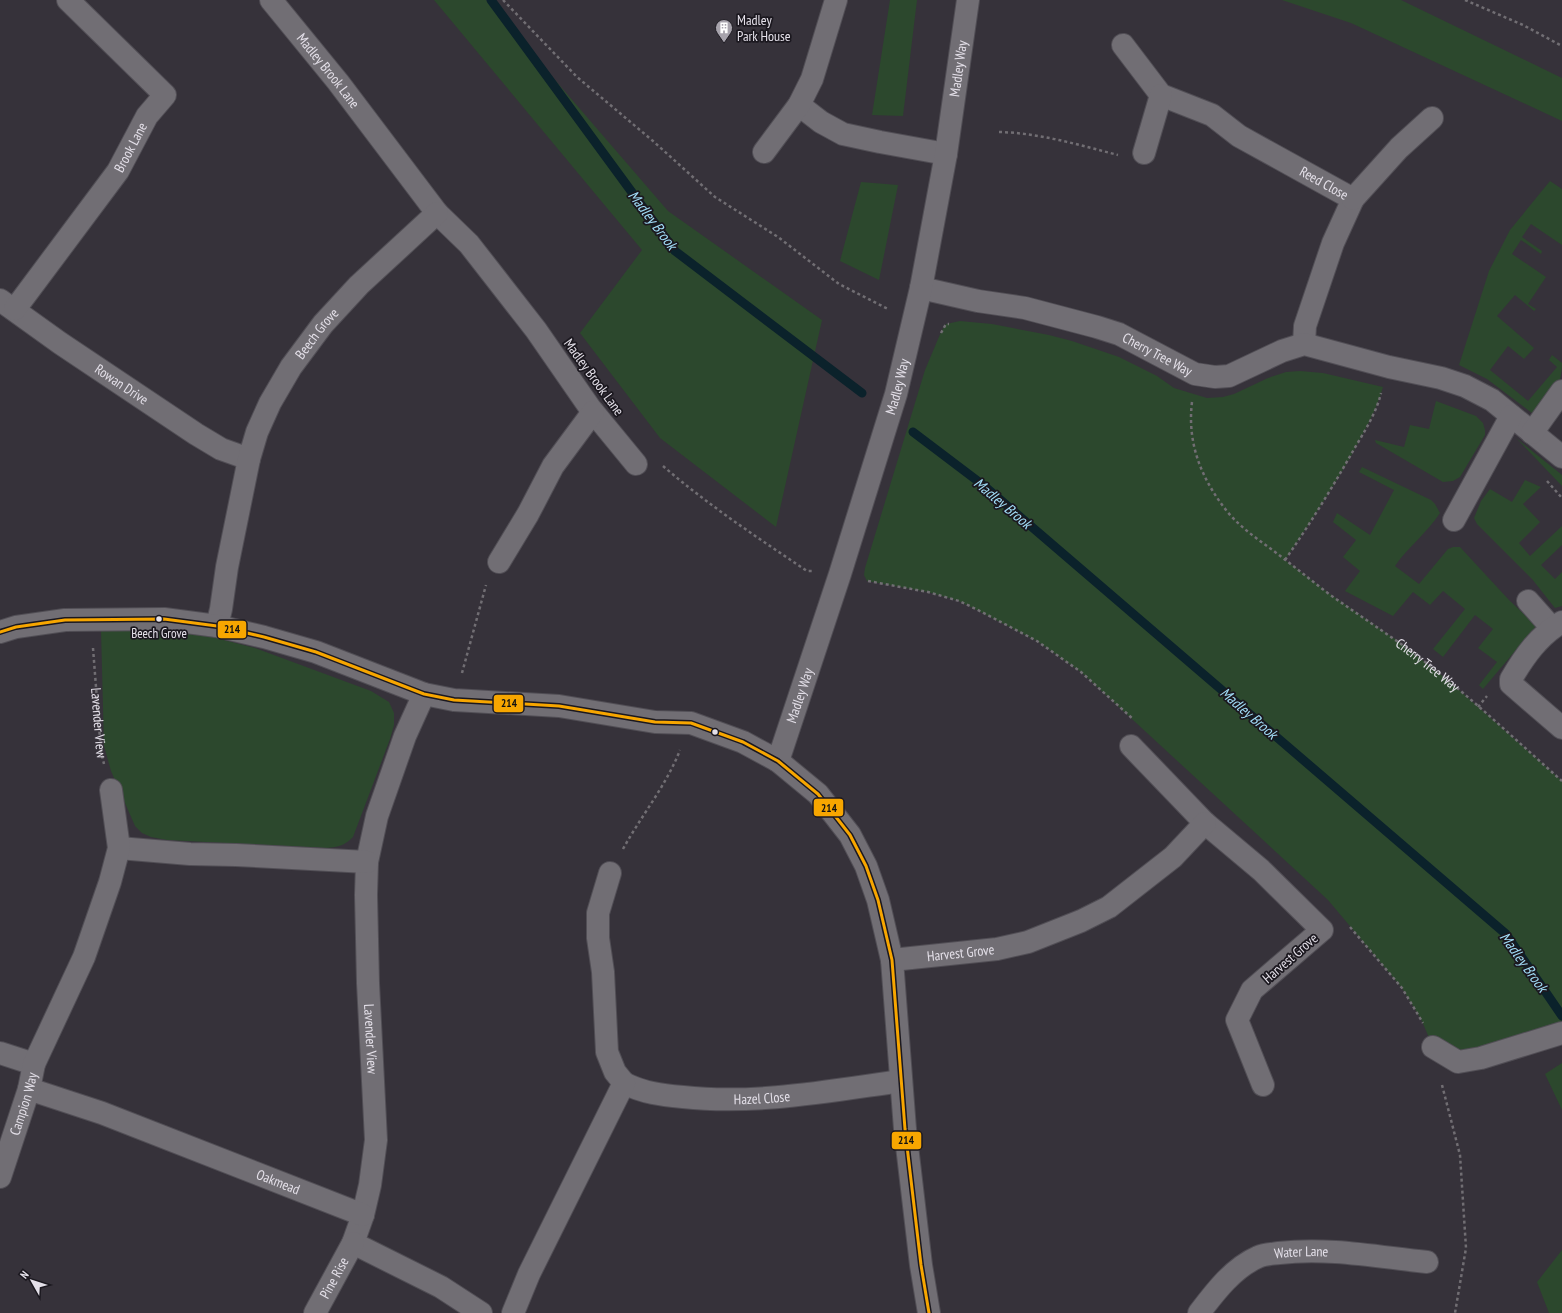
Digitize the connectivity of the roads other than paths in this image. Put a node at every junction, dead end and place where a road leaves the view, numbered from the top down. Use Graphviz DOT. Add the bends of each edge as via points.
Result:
graph roads {
  1 [pos="68,0"];
  2 [pos="271,0"];
  3 [pos="836,0"];
  4 [pos="968,0"];
  5 [pos="1123,45"];
  6 [pos="1161,95"];
  7 [pos="799,105"];
  8 [pos="1432,118"];
  9 [pos="764,152"];
  10 [pos="1144,153"];
  11 [pos="946,154"];
  12 [pos="1353,199"];
  13 [pos="437,214"];
  14 [pos="921,288"];
  15 [pos="7,305"];
  16 [pos="1304,344"];
  17 [pos="1562,391"];
  18 [pos="593,412"];
  19 [pos="1511,416"];
  20 [pos="1532,433"];
  21 [pos="1562,457"];
  22 [pos="249,459"];
  23 [pos="636,464"];
  24 [pos="1454,520"];
  25 [pos="499,562"];
  26 [pos="1528,601"];
  27 [pos="1557,625"];
  28 [pos="217,626"];
  29 [pos="0,632"];
  30 [pos="424,694"];
  31 [pos="1562,728"];
  32 [pos="1131,746"];
  33 [pos="778,761"];
  34 [pos="111,790"];
  35 [pos="1205,823"];
  36 [pos="119,848"];
  37 [pos="367,862"];
  38 [pos="610,873"];
  39 [pos="892,960"];
  40 [pos="1562,1033"];
  41 [pos="1433,1047"];
  42 [pos="0,1053"];
  43 [pos="34,1064"];
  44 [pos="901,1081"];
  45 [pos="624,1083"];
  46 [pos="1263,1085"];
  47 [pos="29,1089"];
  48 [pos="0,1177"];
  49 [pos="363,1215"];
  50 [pos="353,1243"];
  51 [pos="1427,1262"];
  52 [pos="315,1313"];
  53 [pos="481,1313"];
  54 [pos="513,1313"];
  55 [pos="929,1313"];
  56 [pos="1199,1313"];
  1 -- 15 [label="street, Brook Lane" via="165,95 147,116 118,171"];
  2 -- 13 [label="street, Madley Brook Lane" via="343,88"];
  3 -- 7 [label="street" via="812,79"];
  4 -- 11 [label="street, Madley Way"];
  5 -- 6 [label="street"];
  6 -- 10 [label="street"];
  6 -- 12 [label="street, Reed Close" via="1212,115 1239,136"];
  7 -- 9 [label="street"];
  7 -- 11 [label="street" via="843,134"];
  8 -- 12 [label="street" via="1399,148"];
  11 -- 14 [label="street, Madley Way"];
  12 -- 16 [label="street, Reed Close" via="1333,243 1305,326"];
  13 -- 18 [label="street, Madley Brook Lane" via="478,256 536,330"];
  13 -- 22 [label="street, Beech Grove" via="359,286 323,324 270,402"];
  14 -- 16 [label="street, Cherry Tree Way" via="978,301 1025,308 1097,327 1119,334 1195,374 1207,376 1229,376 1282,351"];
  14 -- 33 [label="street, Madley Way" via="896,394"];
  15 -- 22 [label="street, Rowan Drive" via="196,434 221,449"];
  16 -- 19 [label="street" via="1465,386 1492,400"];
  17 -- 20 [label="street"];
  18 -- 23 [label="street, Madley Brook Lane"];
  18 -- 25 [label="street" via="553,466"];
  19 -- 20 [label="street"];
  19 -- 24 [label="street"];
  20 -- 21 [label="street"];
  22 -- 28 [label="street, Beech Grove"];
  26 -- 27 [label="street"];
  27 -- 31 [label="street" via="1535,644 1511,679 1512,684"];
  28 -- 29 [label="street" via="164,619 91,619 65,620 16,627"];
  28 -- 30 [label="street" via="316,652"];
  30 -- 33 [label="street" via="454,700 559,706 655,722 692,723 743,742"];
  30 -- 37 [label="street, Lavender View" via="377,816"];
  32 -- 35 [label="street, Harvest Grove"];
  33 -- 39 [label="street" via="818,794 850,835 866,866 878,900"];
  34 -- 36 [label="street"];
  35 -- 39 [label="street, Harvest Grove" via="1173,857 1109,907 1081,921 1028,942 997,949"];
  35 -- 46 [label="street, Harvest Grove" via="1260,870 1322,930 1252,990 1237,1020"];
  36 -- 37 [label="street"];
  36 -- 43 [label="street" via="84,957"];
  37 -- 49 [label="street, Lavender View" via="367,963 376,1140"];
  38 -- 45 [label="street" via="598,913 598,938 603,972 607,1052 615,1072"];
  39 -- 44 [label="street"];
  40 -- 41 [label="street" via="1481,1058 1458,1062"];
  42 -- 43 [label="street, Campion Way"];
  43 -- 47 [label="street, Campion Way"];
  44 -- 45 [label="street, Hazel Close" via="798,1095 729,1100 652,1094"];
  44 -- 55 [label="street" via="921,1265"];
  45 -- 54 [label="street" via="529,1274"];
  47 -- 48 [label="street, Campion Way"];
  47 -- 49 [label="street, Oakmead" via="102,1113"];
  49 -- 50 [label="street"];
  50 -- 52 [label="street, Pine Rise"];
  50 -- 53 [label="street" via="441,1287"];
  51 -- 56 [label="street, Water Lane" via="1329,1251 1295,1251 1259,1256 1231,1276"];
}
